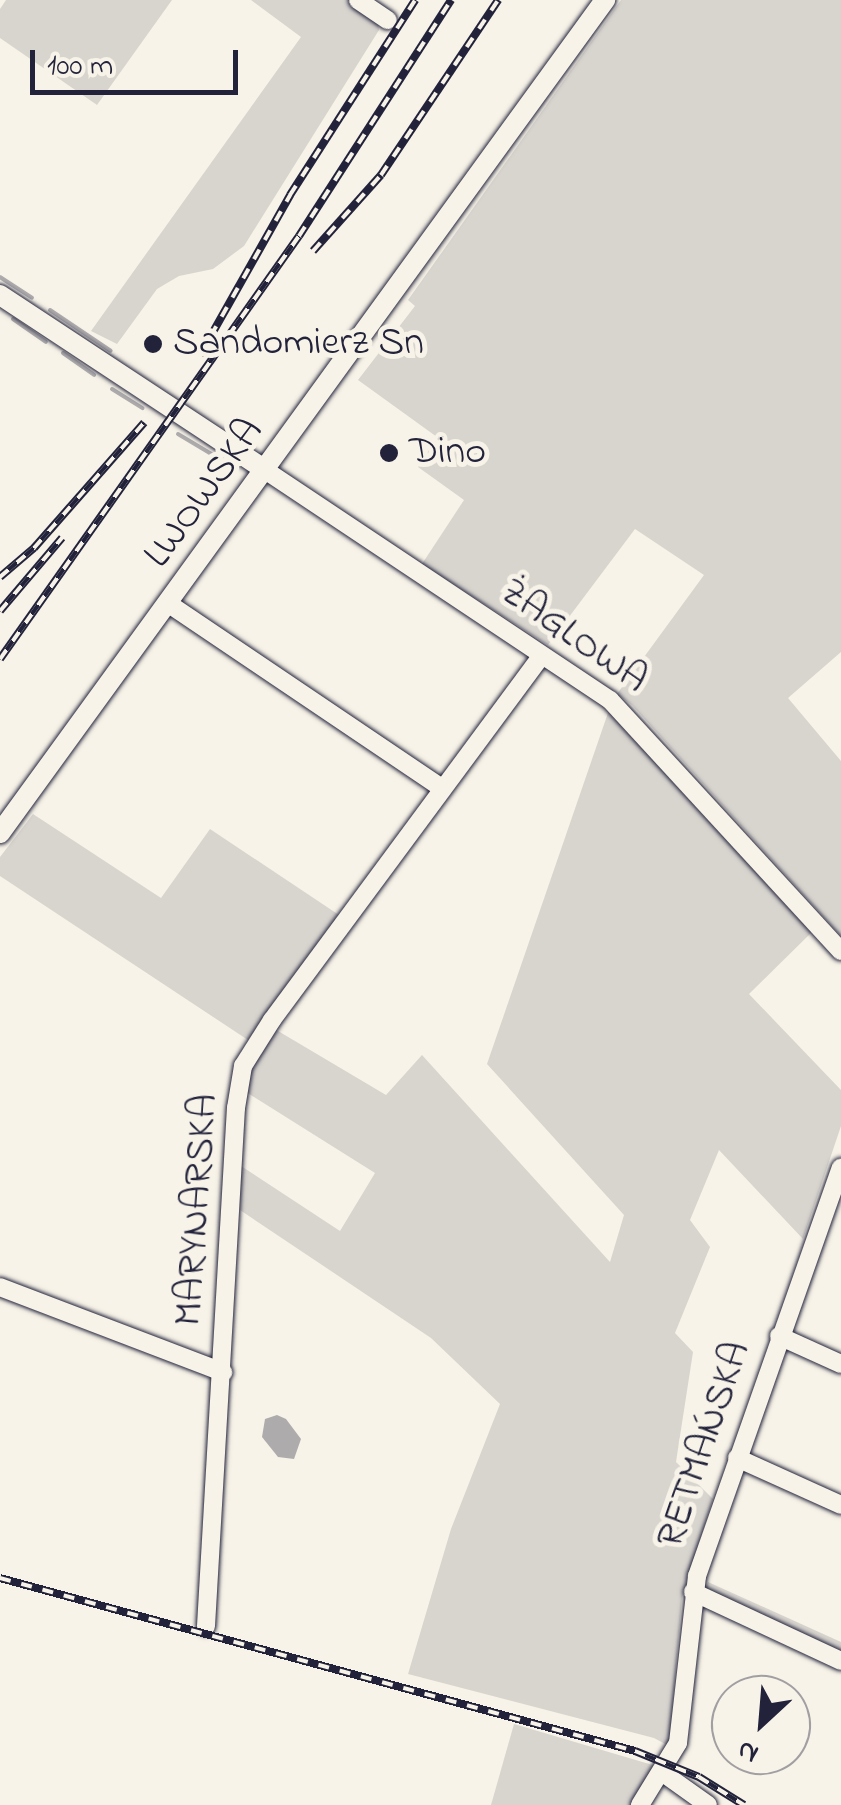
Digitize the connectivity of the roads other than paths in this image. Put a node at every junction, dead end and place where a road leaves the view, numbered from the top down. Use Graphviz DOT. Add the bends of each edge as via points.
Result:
graph roads {
  1 [pos="358,0"];
  2 [pos="605,0"];
  3 [pos="388,20"];
  4 [pos="0,295"];
  5 [pos="265,470"];
  6 [pos="169,604"];
  7 [pos="542,656"];
  8 [pos="442,788"];
  9 [pos="0,833"];
  10 [pos="841,951"];
  11 [pos="841,1168"];
  12 [pos="832,1221"];
  13 [pos="0,1287"];
  14 [pos="779,1336"];
  15 [pos="841,1364"];
  16 [pos="222,1372"];
  17 [pos="737,1458"];
  18 [pos="841,1505"];
  19 [pos="693,1592"];
  20 [pos="206,1626"];
  21 [pos="841,1661"];
  22 [pos="663,1773"];
  23 [pos="640,1805"];
  24 [pos="708,1805"];
  1 -- 3 [label="street"];
  2 -- 5 [label="main road, LWOWSKA"];
  4 -- 5 [label="main road"];
  5 -- 6 [label="main road, LWOWSKA"];
  5 -- 7 [label="street, ŻAGLOWA"];
  6 -- 8 [label="street"];
  6 -- 9 [label="main road, LWOWSKA"];
  7 -- 8 [label="street, MARYNARSKA"];
  7 -- 10 [label="street, ŻAGLOWA" via="630,718"];
  8 -- 16 [label="street, MARYNARSKA" via="244,1066"];
  11 -- 12 [label="street, RETMAŃSKA"];
  12 -- 14 [label="street, RETMAŃSKA"];
  13 -- 16 [label="street"];
  14 -- 15 [label="street"];
  14 -- 17 [label="street, RETMAŃSKA"];
  16 -- 20 [label="street, MARYNARSKA"];
  17 -- 18 [label="street"];
  17 -- 19 [label="street, RETMAŃSKA"];
  19 -- 21 [label="street"];
  19 -- 22 [label="street, RETMAŃSKA" via="680,1734"];
  22 -- 23 [label="street"];
  22 -- 24 [label="street"];
}
